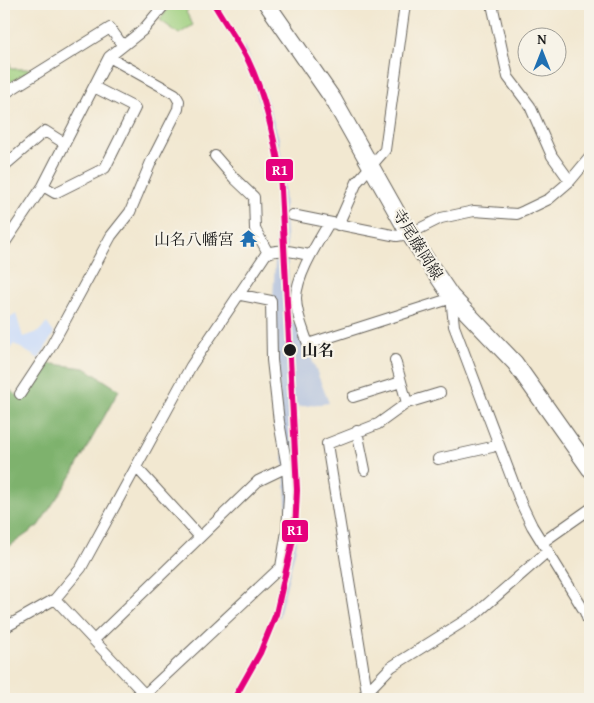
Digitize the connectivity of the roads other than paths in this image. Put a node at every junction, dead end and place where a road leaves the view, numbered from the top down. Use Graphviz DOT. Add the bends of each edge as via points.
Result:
graph roads {
  1 [pos="165,4"];
  2 [pos="267,4"];
  3 [pos="405,4"];
  4 [pos="492,4"];
  5 [pos="123,46"];
  6 [pos="109,57"];
  7 [pos="94,87"];
  8 [pos="4,94"];
  9 [pos="64,143"];
  10 [pos="215,156"];
  11 [pos="590,157"];
  12 [pos="4,166"];
  13 [pos="372,166"];
  14 [pos="570,181"];
  15 [pos="44,186"];
  16 [pos="292,215"];
  17 [pos="334,224"];
  18 [pos="409,234"];
  19 [pos="4,243"];
  20 [pos="268,253"];
  21 [pos="310,255"];
  22 [pos="241,295"];
  23 [pos="452,296"];
  24 [pos="395,360"];
  25 [pos="401,382"];
  26 [pos="440,393"];
  27 [pos="20,394"];
  28 [pos="353,397"];
  29 [pos="407,403"];
  30 [pos="358,431"];
  31 [pos="497,443"];
  32 [pos="438,459"];
  33 [pos="287,466"];
  34 [pos="137,468"];
  35 [pos="590,469"];
  36 [pos="365,470"];
  37 [pos="590,509"];
  38 [pos="199,536"];
  39 [pos="546,546"];
  40 [pos="54,599"];
  41 [pos="590,626"];
  42 [pos="4,628"];
  43 [pos="94,640"];
  44 [pos="363,696"];
  45 [pos="144,698"];
  1 -- 5 [label="street" via="143,30"];
  2 -- 13 [label="main road, 寺尾藤岡線" via="333,99"];
  3 -- 13 [label="street" via="385,150"];
  4 -- 14 [label="street" via="508,77 530,106 552,156"];
  5 -- 6 [label="street"];
  5 -- 8 [label="street" via="110,28"];
  6 -- 7 [label="street"];
  6 -- 27 [label="street" via="175,94 178,109 130,212 111,236 49,350"];
  7 -- 9 [label="street"];
  7 -- 15 [label="street" via="135,108 105,168 54,192"];
  9 -- 12 [label="street" via="45,131"];
  9 -- 15 [label="street"];
  10 -- 20 [label="street" via="254,197 255,229"];
  11 -- 14 [label="street"];
  13 -- 17 [label="street" via="358,182"];
  13 -- 18 [label="main road, 寺尾藤岡線"];
  14 -- 18 [label="street" via="542,204 517,214 474,211 430,222"];
  15 -- 19 [label="street"];
  16 -- 17 [label="street"];
  17 -- 18 [label="street" via="397,236"];
  17 -- 21 [label="street"];
  18 -- 23 [label="main road, 寺尾藤岡線"];
  20 -- 21 [label="street"];
  20 -- 22 [label="street"];
  21 -- 23 [label="street" via="296,298 308,344"];
  22 -- 33 [label="street" via="271,301 272,360"];
  22 -- 34 [label="street" via="191,366"];
  23 -- 31 [label="street" via="454,326"];
  23 -- 35 [label="main road, 寺尾藤岡線" via="535,388"];
  24 -- 25 [label="street"];
  25 -- 28 [label="street"];
  25 -- 29 [label="street"];
  26 -- 29 [label="street"];
  29 -- 30 [label="street" via="378,424"];
  30 -- 36 [label="street"];
  30 -- 44 [label="street" via="326,444"];
  31 -- 32 [label="street" via="492,447"];
  31 -- 39 [label="street" via="521,503"];
  33 -- 38 [label="street" via="258,481"];
  33 -- 45 [label="street" via="287,531 281,567"];
  34 -- 38 [label="street"];
  34 -- 40 [label="street" via="81,568"];
  37 -- 39 [label="street"];
  38 -- 43 [label="street"];
  39 -- 41 [label="street"];
  39 -- 44 [label="street" via="477,613 391,667"];
  40 -- 42 [label="street"];
  40 -- 43 [label="street"];
  43 -- 45 [label="street"];
}
